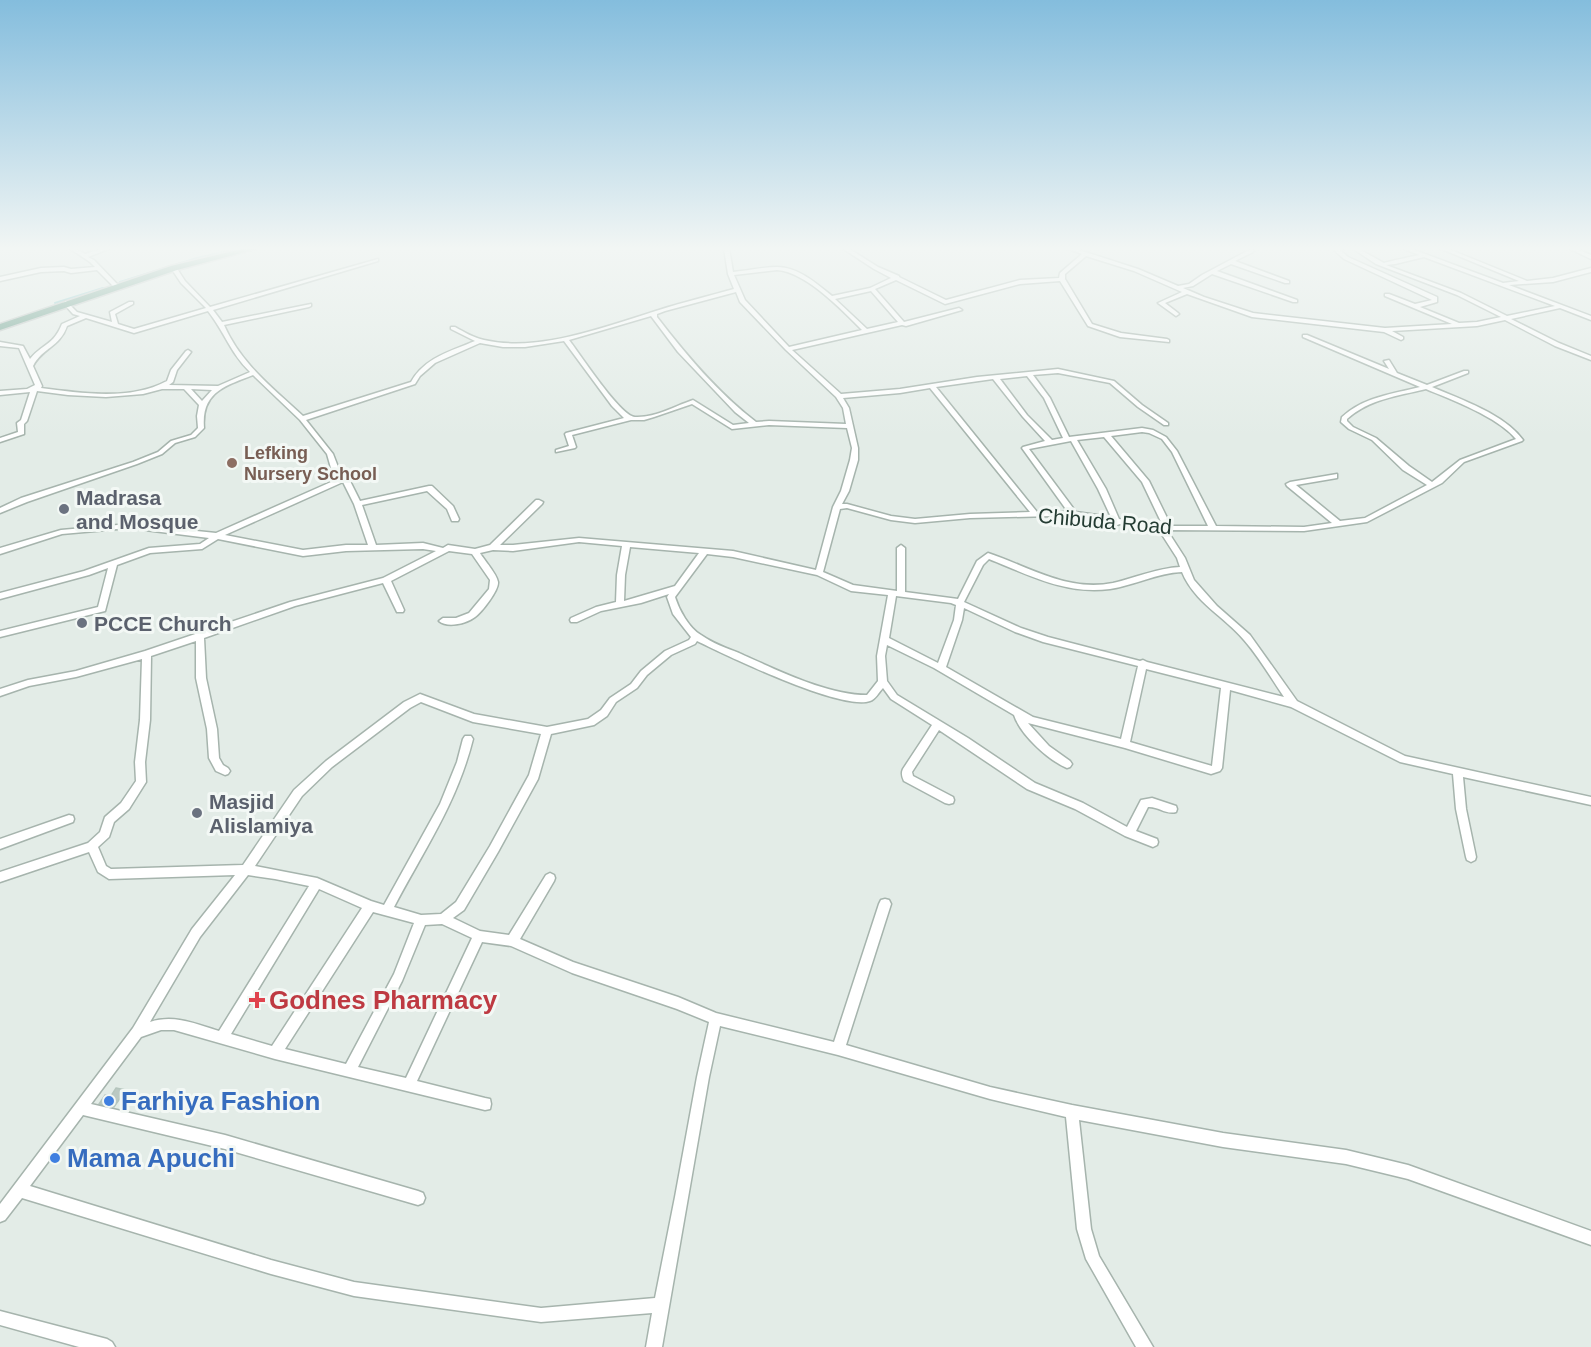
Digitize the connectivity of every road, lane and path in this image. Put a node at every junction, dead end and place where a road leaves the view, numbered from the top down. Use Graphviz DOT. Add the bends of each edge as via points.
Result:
graph roads {
  1 [pos="43,311"];
  2 [pos="73,311"];
  3 [pos="116,311"];
  4 [pos="203,311"];
  5 [pos="210,311"];
  6 [pos="279,311"];
  7 [pos="665,311"];
  8 [pos="751,311"];
  9 [pos="844,311"];
  10 [pos="891,311"];
  11 [pos="956,311"];
  12 [pos="1081,311"];
  13 [pos="1172,311"];
  14 [pos="1241,311"];
  15 [pos="1426,311"];
  16 [pos="1491,311"];
  17 [pos="1542,311"];
  18 [pos="1570,311"];
  19 [pos="654,314"];
  20 [pos="1176,314"];
  21 [pos="86,316"];
  22 [pos="1591,318"];
  23 [pos="1507,319"];
  24 [pos="902,323"];
  25 [pos="221,324"];
  26 [pos="1,325"];
  27 [pos="116,326"];
  28 [pos="1462,326"];
  29 [pos="453,328"];
  30 [pos="1385,330"];
  31 [pos="866,331"];
  32 [pos="1305,336"];
  33 [pos="565,338"];
  34 [pos="1401,338"];
  35 [pos="1167,340"];
  36 [pos="480,341"];
  37 [pos="0,344"];
  38 [pos="788,349"];
  39 [pos="188,352"];
  40 [pos="1591,358"];
  41 [pos="1387,361"];
  42 [pos="30,365"];
  43 [pos="1466,372"];
  44 [pos="253,373"];
  45 [pos="1395,374"];
  46 [pos="1029,375"];
  47 [pos="995,377"];
  48 [pos="164,387"];
  49 [pos="185,387"];
  50 [pos="932,387"];
  51 [pos="218,388"];
  52 [pos="1426,388"];
  53 [pos="36,389"];
  54 [pos="0,393"];
  55 [pos="839,396"];
  56 [pos="201,405"];
  57 [pos="302,418"];
  58 [pos="631,418"];
  59 [pos="754,424"];
  60 [pos="1166,424"];
  61 [pos="850,426"];
  62 [pos="1106,435"];
  63 [pos="0,440"];
  64 [pos="1070,440"];
  65 [pos="1050,442"];
  66 [pos="558,451"];
  67 [pos="1334,476"];
  68 [pos="345,479"];
  69 [pos="1431,484"];
  70 [pos="539,502"];
  71 [pos="358,504"];
  72 [pos="837,507"];
  73 [pos="0,511"];
  74 [pos="1035,514"];
  75 [pos="1074,514"];
  76 [pos="455,519"];
  77 [pos="1117,523"];
  78 [pos="1338,524"];
  79 [pos="1165,528"];
  80 [pos="1213,528"];
  81 [pos="217,536"];
  82 [pos="626,545"];
  83 [pos="493,547"];
  84 [pos="373,548"];
  85 [pos="901,548"];
  86 [pos="442,550"];
  87 [pos="0,551"];
  88 [pos="705,551"];
  89 [pos="474,552"];
  90 [pos="113,564"];
  91 [pos="1186,569"];
  92 [pos="819,573"];
  93 [pos="386,580"];
  94 [pos="675,589"];
  95 [pos="896,594"];
  96 [pos="0,596"];
  97 [pos="960,602"];
  98 [pos="620,605"];
  99 [pos="400,610"];
  100 [pos="574,620"];
  101 [pos="443,621"];
  102 [pos="0,634"];
  103 [pos="200,636"];
  104 [pos="696,637"];
  105 [pos="883,639"];
  106 [pos="147,654"];
  107 [pos="1143,663"];
  108 [pos="941,668"];
  109 [pos="883,682"];
  110 [pos="1226,686"];
  111 [pos="0,693"];
  112 [pos="1294,704"];
  113 [pos="1017,714"];
  114 [pos="938,724"];
  115 [pos="547,730"];
  116 [pos="468,739"];
  117 [pos="1125,744"];
  118 [pos="1067,764"];
  119 [pos="225,771"];
  120 [pos="1458,772"];
  121 [pos="949,800"];
  122 [pos="1591,801"];
  123 [pos="1172,809"];
  124 [pos="69,819"];
  125 [pos="1129,833"];
  126 [pos="1153,842"];
  127 [pos="0,844"];
  128 [pos="92,846"];
  129 [pos="1471,857"];
  130 [pos="246,870"];
  131 [pos="0,877"];
  132 [pos="550,878"];
  133 [pos="317,883"];
  134 [pos="885,904"];
  135 [pos="369,906"];
  136 [pos="387,910"];
  137 [pos="443,919"];
  138 [pos="421,920"];
  139 [pos="479,936"];
  140 [pos="512,941"];
  141 [pos="716,1018"];
  142 [pos="137,1032"];
  143 [pos="222,1037"];
  144 [pos="838,1049"];
  145 [pos="275,1053"];
  146 [pos="349,1072"];
  147 [pos="409,1085"];
  148 [pos="485,1104"];
  149 [pos="81,1108"];
  150 [pos="1072,1112"];
  151 [pos="19,1190"];
  152 [pos="418,1198"];
  153 [pos="0,1215"];
  154 [pos="1591,1238"];
  155 [pos="660,1305"];
  156 [pos="0,1318"];
  157 [pos="107,1347"];
  158 [pos="654,1347"];
  159 [pos="1145,1347"];
  1 -- 26 [label="main road"];
  2 -- 21 [label="street"];
  3 -- 27 [label="street" via="112,313"];
  4 -- 27 [label="street" via="134,331"];
  5 -- 25 [label="street"];
  6 -- 25 [label="street"];
  7 -- 19 [label="street"];
  8 -- 38 [label="street"];
  9 -- 31 [label="street"];
  10 -- 24 [label="street"];
  11 -- 24 [label="street"];
  12 -- 35 [label="street" via="1096,328"];
  13 -- 20 [label="street"];
  14 -- 30 [label="street"];
  15 -- 28 [label="street"];
  16 -- 23 [label="street"];
  17 -- 23 [label="street"];
  18 -- 22 [label="street"];
  19 -- 33 [label="street"];
  19 -- 59 [label="street" via="680,351"];
  21 -- 27 [label="street"];
  21 -- 42 [label="street" via="64,325 58,339 37,354"];
  23 -- 28 [label="street"];
  23 -- 40 [label="street"];
  24 -- 31 [label="street"];
  25 -- 44 [label="street"];
  28 -- 30 [label="street"];
  29 -- 36 [label="street"];
  30 -- 34 [label="street"];
  31 -- 38 [label="street"];
  32 -- 45 [label="street"];
  33 -- 36 [label="street" via="523,345"];
  33 -- 58 [label="street" via="614,405"];
  36 -- 57 [label="street" via="429,365 413,383"];
  37 -- 42 [label="street" via="21,347"];
  38 -- 55 [label="street"];
  39 -- 48 [label="street"];
  41 -- 45 [label="street"];
  42 -- 53 [label="street" via="38,382"];
  43 -- 52 [label="street"];
  44 -- 51 [label="street"];
  44 -- 57 [label="street"];
  45 -- 52 [label="street"];
  46 -- 47 [label="street"];
  46 -- 60 [label="street" via="1058,371 1112,381"];
  46 -- 64 [label="street"];
  47 -- 50 [label="street"];
  47 -- 65 [label="street"];
  48 -- 49 [label="street"];
  48 -- 53 [label="street" via="109,395"];
  49 -- 51 [label="street"];
  49 -- 56 [label="street"];
  50 -- 55 [label="street"];
  50 -- 74 [label="street"];
  51 -- 56 [label="street"];
  52 -- 69 [label="street" via="1369,403 1349,413 1344,422 1374,439"];
  52 -- 69 [label="street, Chibuda Road" via="1484,413 1520,437 1462,461"];
  53 -- 54 [label="street"];
  53 -- 63 [label="street" via="20,423 22,434"];
  55 -- 61 [label="street"];
  56 -- 73 [label="street" via="201,428 193,436 173,442 160,453 135,463"];
  57 -- 68 [label="street"];
  58 -- 59 [label="street" via="693,402 732,427"];
  58 -- 66 [label="street" via="572,433 568,436 573,447"];
  59 -- 61 [label="street"];
  61 -- 72 [label="street" via="854,460"];
  62 -- 64 [label="street"];
  62 -- 79 [label="street" via="1145,481"];
  62 -- 80 [label="street" via="1142,430 1164,438"];
  64 -- 65 [label="street"];
  64 -- 77 [label="street" via="1102,489"];
  65 -- 75 [label="street" via="1025,451"];
  67 -- 78 [label="street" via="1290,484"];
  68 -- 71 [label="street"];
  68 -- 81 [label="street"];
  69 -- 78 [label="street, Chibuda Road" via="1367,520"];
  70 -- 83 [label="street"];
  71 -- 76 [label="street" via="429,488 450,508"];
  71 -- 84 [label="street"];
  72 -- 74 [label="street, Chibuda Road" via="915,521"];
  72 -- 92 [label="street"];
  74 -- 75 [label="street, Chibuda Road"];
  75 -- 77 [label="street, Chibuda Road"];
  77 -- 79 [label="street, Chibuda Road"];
  78 -- 80 [label="street, Chibuda Road" via="1291,530"];
  79 -- 80 [label="street, Chibuda Road"];
  79 -- 91 [label="street"];
  81 -- 84 [label="street" via="303,553"];
  81 -- 87 [label="street" via="105,526 60,532"];
  81 -- 90 [label="street" via="202,546 155,550"];
  82 -- 83 [label="street" via="579,540"];
  82 -- 88 [label="street"];
  82 -- 98 [label="street"];
  83 -- 89 [label="street"];
  84 -- 86 [label="street" via="423,546"];
  85 -- 95 [label="street"];
  86 -- 89 [label="street"];
  86 -- 93 [label="street"];
  88 -- 92 [label="street" via="749,556"];
  88 -- 94 [label="street"];
  89 -- 101 [label="street" via="492,576 493,590 472,615 458,621"];
  90 -- 96 [label="street"];
  90 -- 102 [label="street" via="102,609"];
  91 -- 97 [label="street" via="1092,588 1059,584 988,556 980,563"];
  91 -- 112 [label="street" via="1201,594 1247,637"];
  92 -- 95 [label="street" via="851,588"];
  93 -- 99 [label="street"];
  93 -- 103 [label="street" via="304,601"];
  94 -- 98 [label="street"];
  94 -- 104 [label="street" via="671,597 676,612"];
  95 -- 97 [label="street"];
  95 -- 105 [label="street"];
  97 -- 107 [label="street" via="1037,637"];
  97 -- 108 [label="street" via="958,620"];
  98 -- 100 [label="street"];
  103 -- 106 [label="street"];
  103 -- 119 [label="street" via="201,678 214,758"];
  104 -- 109 [label="street" via="801,682 854,699 870,698"];
  104 -- 115 [label="street" via="660,660 591,722"];
  105 -- 108 [label="street"];
  105 -- 109 [label="street"];
  106 -- 111 [label="street"];
  106 -- 128 [label="street" via="141,782 109,820 105,834"];
  107 -- 110 [label="street"];
  107 -- 117 [label="street"];
  108 -- 113 [label="street"];
  109 -- 114 [label="street" via="894,697"];
  110 -- 112 [label="street"];
  110 -- 117 [label="street" via="1217,768 1204,768"];
  112 -- 120 [label="street" via="1403,759"];
  113 -- 117 [label="street"];
  113 -- 118 [label="street" via="1034,740"];
  114 -- 121 [label="street" via="907,772 908,778"];
  114 -- 125 [label="street" via="1031,786"];
  115 -- 130 [label="street" via="473,718 420,698 329,764 298,793"];
  115 -- 137 [label="street" via="534,776 494,849 459,906"];
  116 -- 136 [label="street" via="452,792"];
  120 -- 122 [label="street"];
  120 -- 129 [label="street"];
  123 -- 125 [label="street" via="1145,803"];
  124 -- 127 [label="street"];
  125 -- 126 [label="street"];
  128 -- 130 [label="street" via="102,869 109,874"];
  128 -- 131 [label="street"];
  130 -- 133 [label="street"];
  130 -- 142 [label="street" via="196,933"];
  132 -- 140 [label="street"];
  133 -- 135 [label="street"];
  133 -- 143 [label="street"];
  134 -- 144 [label="street"];
  135 -- 136 [label="street"];
  135 -- 145 [label="street"];
  136 -- 138 [label="street"];
  137 -- 138 [label="street"];
  137 -- 139 [label="street"];
  138 -- 146 [label="street" via="398,977"];
  139 -- 140 [label="street"];
  139 -- 147 [label="street"];
  140 -- 141 [label="street" via="572,967"];
  141 -- 144 [label="street"];
  141 -- 155 [label="street"];
  142 -- 143 [label="street" via="174,1024"];
  142 -- 149 [label="street"];
  143 -- 145 [label="street"];
  144 -- 150 [label="street"];
  145 -- 146 [label="street"];
  146 -- 147 [label="street"];
  147 -- 148 [label="street"];
  149 -- 151 [label="street"];
  149 -- 152 [label="street" via="225,1142"];
  150 -- 154 [label="street" via="1408,1172"];
  150 -- 159 [label="street" via="1084,1229 1093,1259"];
  151 -- 153 [label="street"];
  151 -- 155 [label="street" via="354,1289 541,1315"];
  155 -- 158 [label="street"];
  156 -- 157 [label="street"];
}
